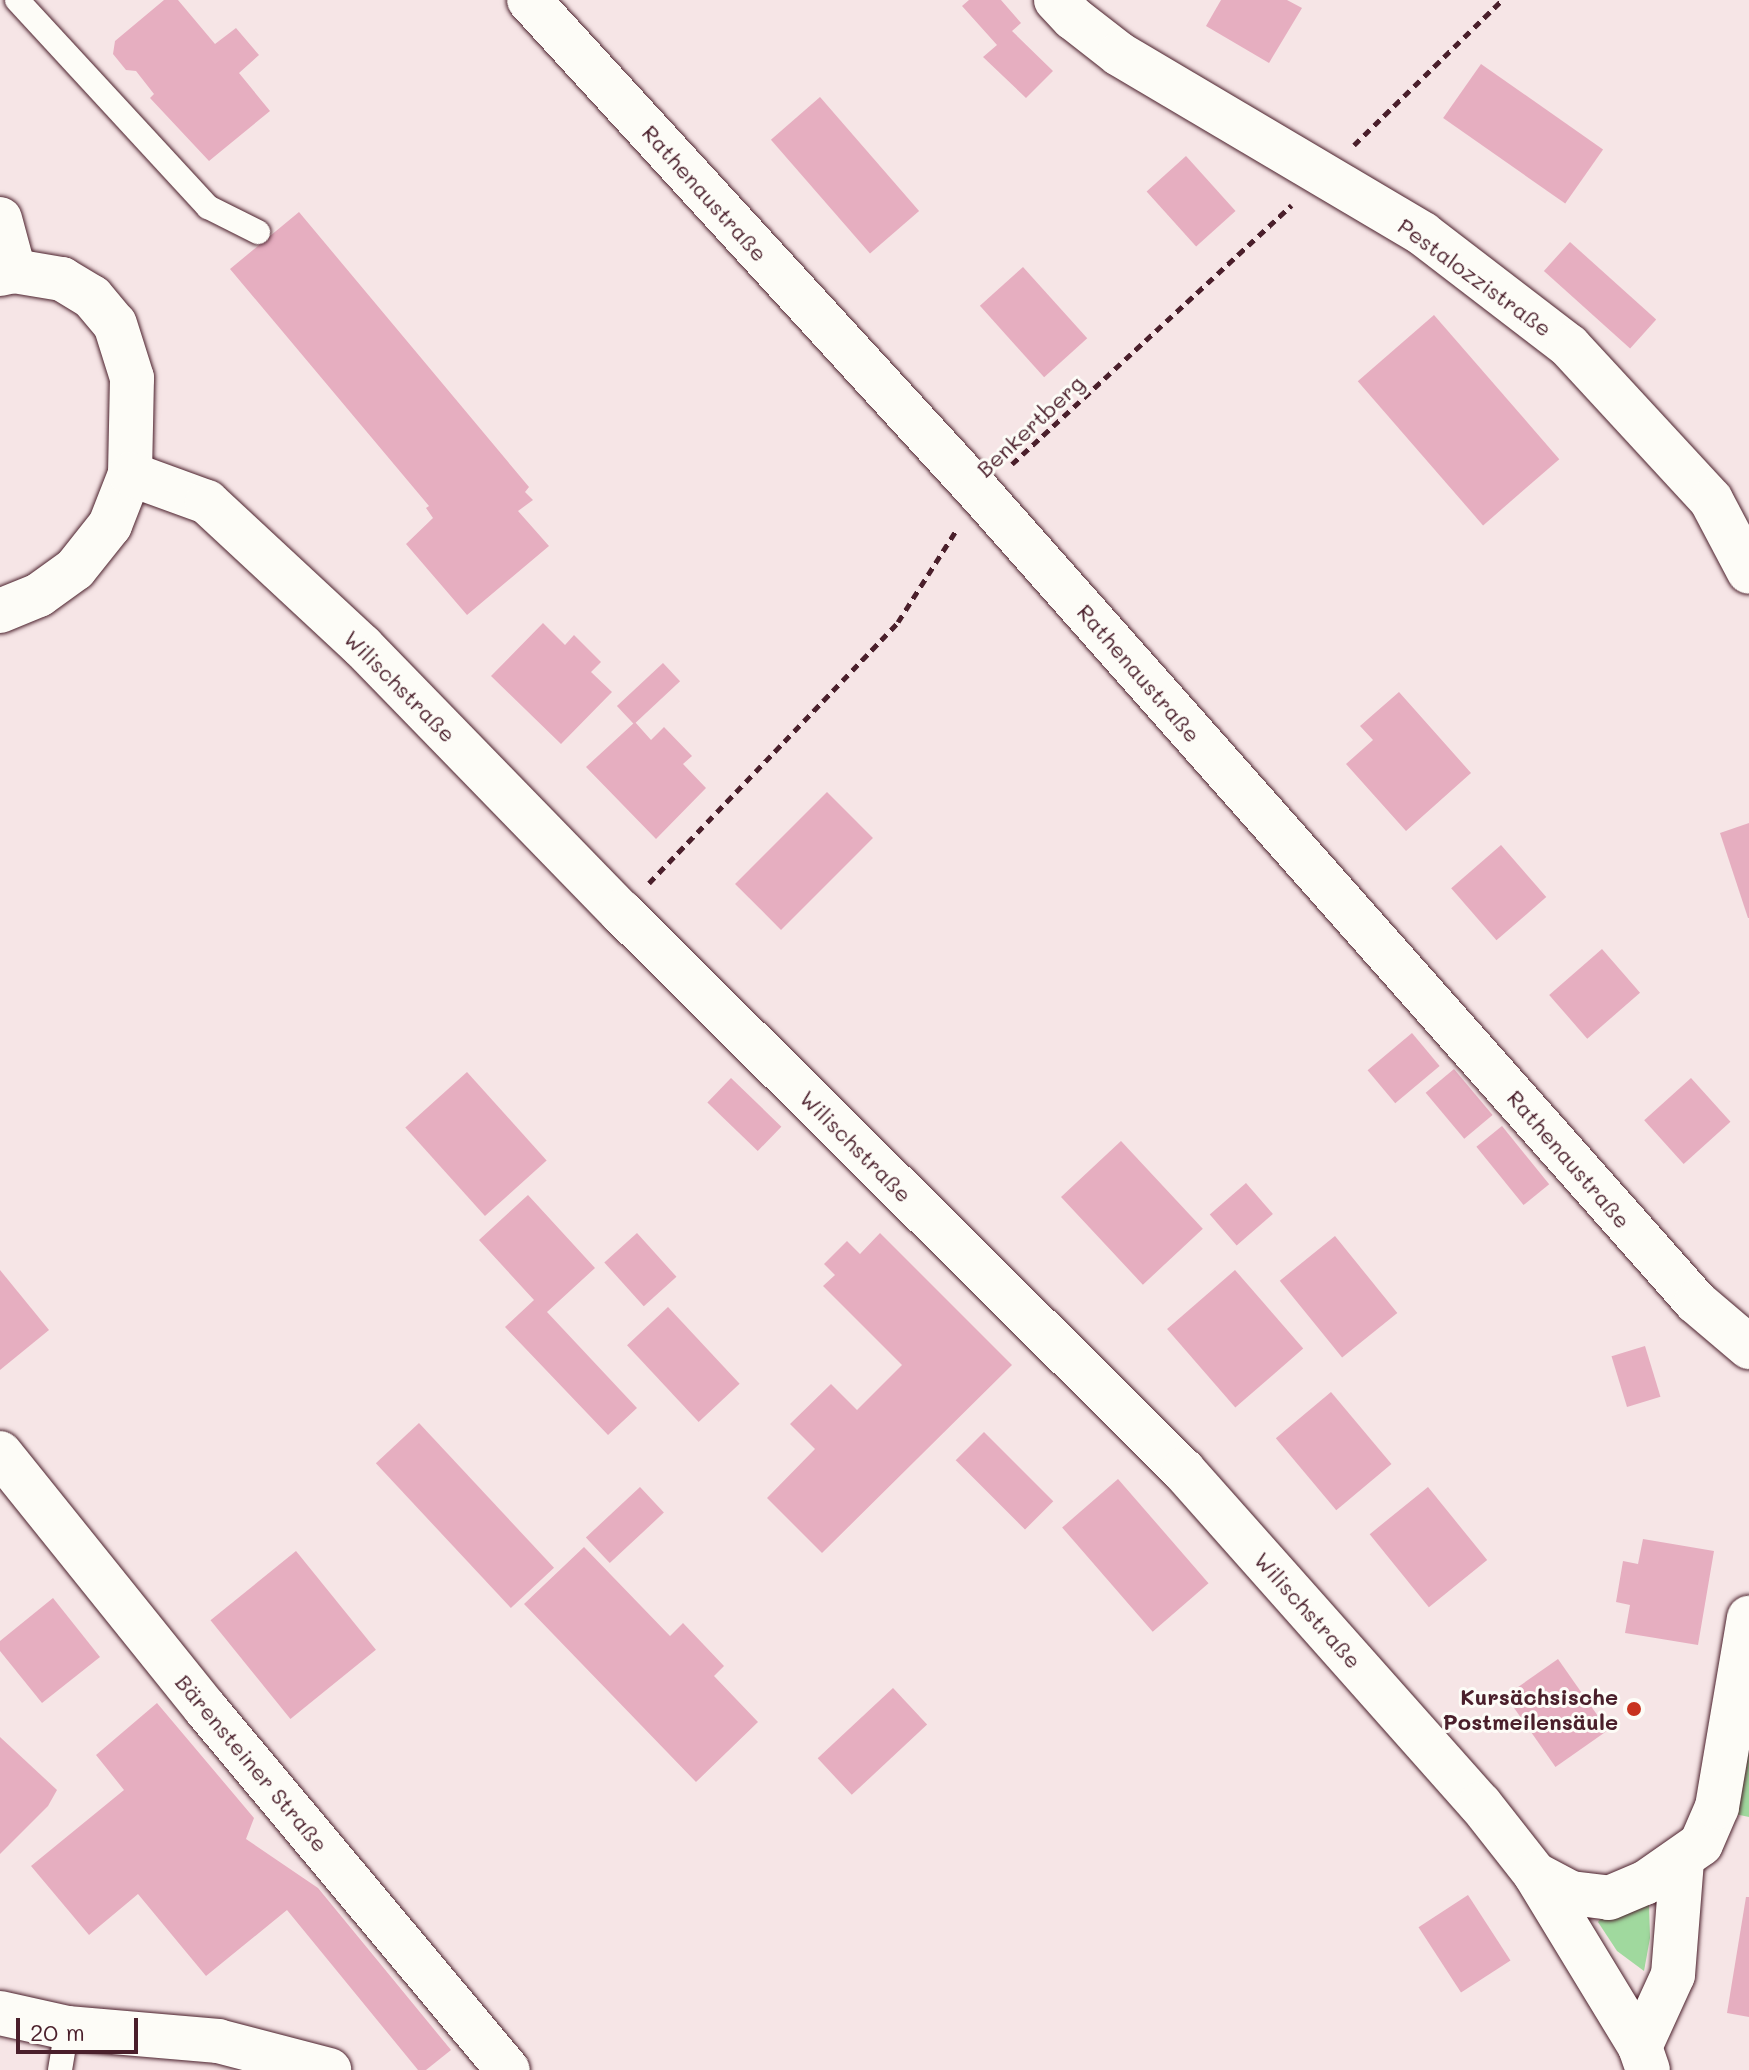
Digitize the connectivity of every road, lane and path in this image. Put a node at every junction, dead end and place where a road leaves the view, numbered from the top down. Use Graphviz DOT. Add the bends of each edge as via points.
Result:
graph roads {
  1 [pos="17,0"];
  2 [pos="529,0"];
  3 [pos="1056,0"];
  4 [pos="1502,0"];
  5 [pos="1322,177"];
  6 [pos="0,219"];
  7 [pos="258,232"];
  8 [pos="7,272"];
  9 [pos="130,474"];
  10 [pos="980,493"];
  11 [pos="1749,572"];
  12 [pos="0,611"];
  13 [pos="621,912"];
  14 [pos="1749,1347"];
  15 [pos="0,1453"];
  16 [pos="1749,1618"];
  17 [pos="1682,1861"];
  18 [pos="1535,1874"];
  19 [pos="0,2013"];
  20 [pos="67,2028"];
  21 [pos="1644,2059"];
  22 [pos="60,2070"];
  23 [pos="329,2070"];
  24 [pos="508,2070"];
  1 -- 7 [label="lane" via="208,207"];
  2 -- 10 [label="street, Rathenaustraße"];
  3 -- 5 [label="street, Pestalozzistraße" via="1119,54"];
  4 -- 5 [label="path, Benkertberg"];
  5 -- 10 [label="path, Benkertberg"];
  5 -- 11 [label="street, Pestalozzistraße" via="1423,234 1569,346 1711,500"];
  6 -- 8 [label="street"];
  8 -- 9 [label="street" via="62,279 92,297 115,324 132,378"];
  9 -- 12 [label="street" via="110,525 75,569 39,595"];
  9 -- 13 [label="street, Wilischstraße" via="207,502 362,646"];
  10 -- 13 [label="path, Benkertberg" via="898,622"];
  10 -- 14 [label="street, Rathenaustraße" via="1696,1302"];
  13 -- 18 [label="street, Wilischstraße" via="1183,1470 1480,1804"];
  15 -- 24 [label="street, Bärensteiner Straße"];
  16 -- 17 [label="street" via="1717,1807 1701,1844"];
  17 -- 18 [label="street, Wilischstraße" via="1609,1898 1571,1893"];
  17 -- 21 [label="street" via="1673,1975"];
  18 -- 21 [label="street, Wilischstraße"];
  19 -- 20 [label="street"];
  20 -- 22 [label="lane"];
  20 -- 23 [label="street" via="218,2041"];
}
